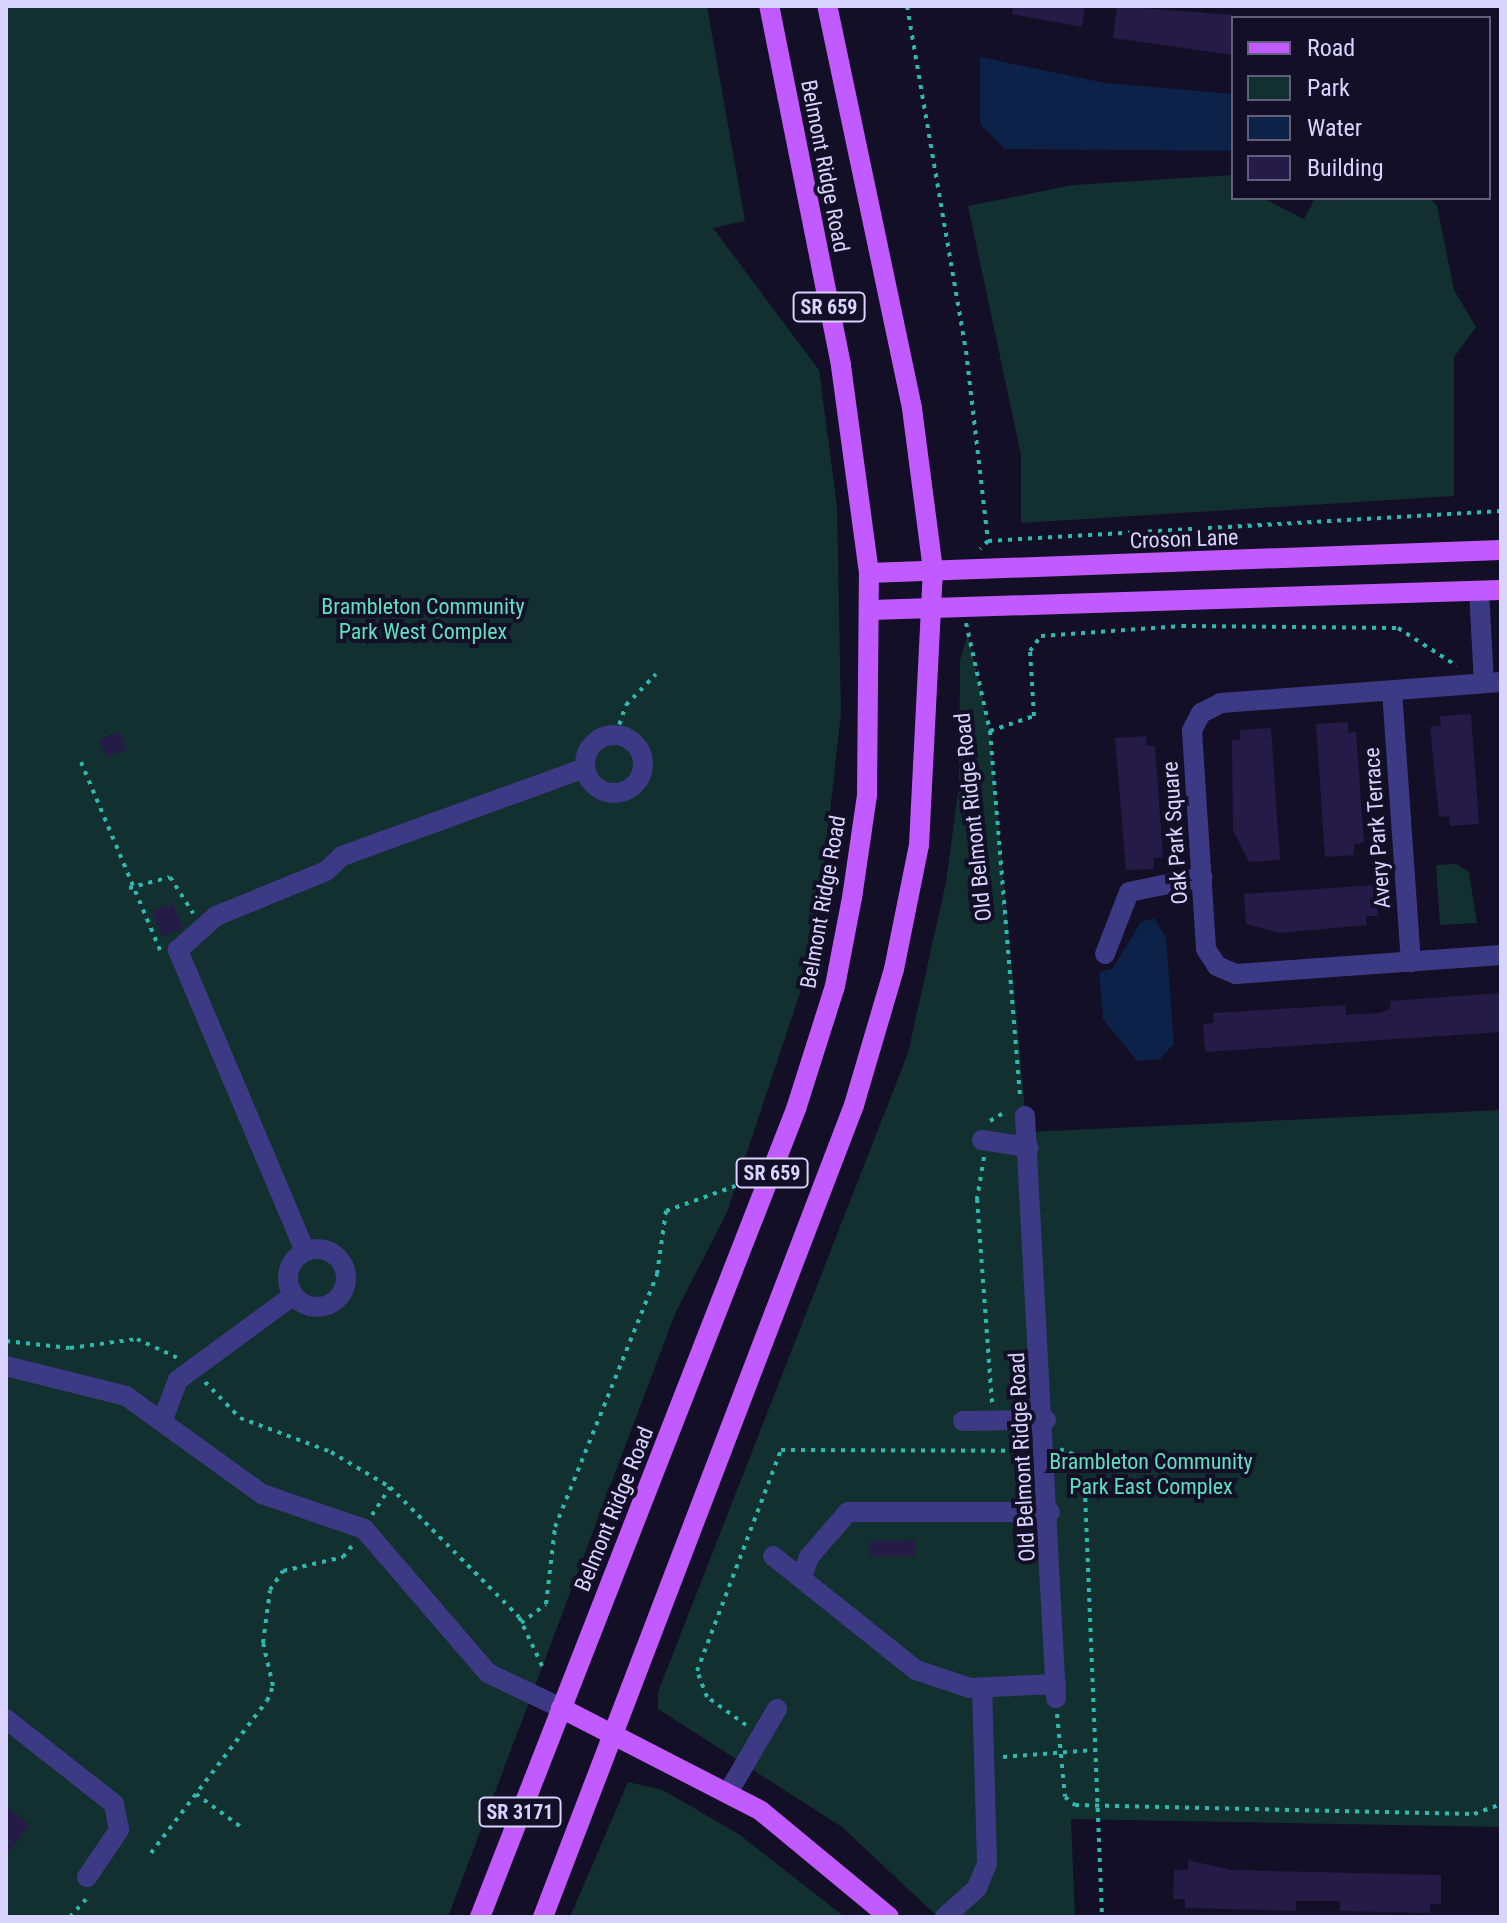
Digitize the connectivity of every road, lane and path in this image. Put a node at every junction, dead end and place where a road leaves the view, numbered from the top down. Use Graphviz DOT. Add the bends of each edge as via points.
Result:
graph roads {
  1 [pos="769,6"];
  2 [pos="827,6"];
  3 [pos="907,6"];
  4 [pos="1501,511"];
  5 [pos="988,541"];
  6 [pos="1501,550"];
  7 [pos="965,569"];
  8 [pos="933,570"];
  9 [pos="869,573"];
  10 [pos="1501,590"];
  11 [pos="1479,591"];
  12 [pos="966,604"];
  13 [pos="934,606"];
  14 [pos="871,610"];
  15 [pos="656,674"];
  16 [pos="1489,677"];
  17 [pos="1392,691"];
  18 [pos="1501,729"];
  19 [pos="990,731"];
  20 [pos="616,734"];
  21 [pos="81,762"];
  22 [pos="585,768"];
  23 [pos="1501,781"];
  24 [pos="1202,877"];
  25 [pos="129,888"];
  26 [pos="203,928"];
  27 [pos="178,950"];
  28 [pos="1105,954"];
  29 [pos="1501,955"];
  30 [pos="1411,962"];
  31 [pos="1020,1109"];
  32 [pos="985,1141"];
  33 [pos="1028,1147"];
  34 [pos="738,1185"];
  35 [pos="305,1251"];
  36 [pos="291,1297"];
  37 [pos="6,1341"];
  38 [pos="6,1366"];
  39 [pos="193,1369"];
  40 [pos="992,1410"];
  41 [pos="163,1419"];
  42 [pos="1046,1420"];
  43 [pos="963,1421"];
  44 [pos="1057,1450"];
  45 [pos="390,1487"];
  46 [pos="1050,1512"];
  47 [pos="364,1529"];
  48 [pos="773,1556"];
  49 [pos="802,1577"];
  50 [pos="521,1623"];
  51 [pos="544,1670"];
  52 [pos="982,1688"];
  53 [pos="1056,1691"];
  54 [pos="561,1708"];
  55 [pos="777,1709"];
  56 [pos="6,1719"];
  57 [pos="614,1732"];
  58 [pos="1095,1750"];
  59 [pos="1061,1753"];
  60 [pos="985,1759"];
  61 [pos="729,1791"];
  62 [pos="196,1794"];
  63 [pos="1501,1804"];
  64 [pos="1098,1806"];
  65 [pos="241,1827"];
  66 [pos="151,1853"];
  67 [pos="87,1877"];
  68 [pos="70,1917"];
  69 [pos="480,1917"];
  70 [pos="543,1917"];
  71 [pos="889,1917"];
  72 [pos="945,1917"];
  73 [pos="1102,1917"];
  1 -- 9 [label="main road, Belmont Ridge Road / SR 659" via="841,365"];
  2 -- 8 [label="main road, Belmont Ridge Road / SR 659" via="912,408"];
  3 -- 5 [label="path" via="966,351"];
  4 -- 5 [label="path"];
  5 -- 7 [label="path"];
  6 -- 7 [label="main road, Croson Lane"];
  7 -- 8 [label="main road, Croson Lane"];
  8 -- 9 [label="main road, Croson Lane"];
  8 -- 13 [label="main road, Belmont Ridge Road / SR 659"];
  9 -- 14 [label="main road, Belmont Ridge Road / SR 659"];
  10 -- 11 [label="main road"];
  11 -- 12 [label="main road"];
  11 -- 16 [label="street"];
  12 -- 13 [label="main road"];
  12 -- 19 [label="path, Old Belmont Ridge Road"];
  13 -- 14 [label="main road"];
  13 -- 57 [label="main road, Belmont Ridge Road / SR 659" via="919,845 894,969 854,1105"];
  14 -- 54 [label="main road, Belmont Ridge Road / SR 659" via="867,795 835,986 747,1242"];
  15 -- 20 [label="path" via="626,705"];
  16 -- 17 [label="street, Oak Park Square"];
  16 -- 19 [label="path" via="1460,667 1398,628 1182,626 1041,636 1030,651 1034,716"];
  17 -- 24 [label="street, Oak Park Square" via="1221,703 1201,713 1192,731"];
  17 -- 30 [label="street, Avery Park Terrace"];
  18 -- 23 [label="path"];
  19 -- 31 [label="path, Old Belmont Ridge Road"];
  20 -- 22 [label="street" via="596,740"];
  20 -- 22 [label="street" via="634,741 643,758 635,785 618,793 600,789"];
  21 -- 25 [label="path"];
  22 -- 26 [label="street" via="342,856 326,871"];
  24 -- 28 [label="street" via="1120,892"];
  24 -- 30 [label="street, Oak Park Square" via="1206,949 1225,972"];
  25 -- 26 [label="path" via="170,877"];
  25 -- 27 [label="path" via="156,953"];
  26 -- 27 [label="street"];
  27 -- 35 [label="street"];
  29 -- 30 [label="street, Oak Park Square"];
  31 -- 32 [label="path" via="992,1117"];
  31 -- 33 [label="street, Old Belmont Ridge Road"];
  32 -- 33 [label="street"];
  32 -- 40 [label="path" via="977,1199"];
  33 -- 42 [label="street, Old Belmont Ridge Road"];
  34 -- 50 [label="path" via="685,1198 666,1211 644,1311 555,1527 546,1604"];
  35 -- 36 [label="street" via="292,1262"];
  35 -- 36 [label="street" via="324,1249 340,1259 347,1278 328,1305"];
  36 -- 39 [label="street"];
  37 -- 39 [label="path" via="70,1348 137,1339"];
  38 -- 41 [label="street" via="88,1383"];
  39 -- 41 [label="street" via="178,1380"];
  39 -- 45 [label="path" via="240,1418 331,1452"];
  41 -- 47 [label="street" via="262,1494"];
  42 -- 43 [label="street"];
  42 -- 46 [label="street, Old Belmont Ridge Road"];
  44 -- 58 [label="path" via="1076,1455 1084,1468"];
  45 -- 47 [label="path"];
  45 -- 50 [label="path" via="446,1537"];
  46 -- 49 [label="street" via="848,1512 809,1557"];
  46 -- 53 [label="street, Old Belmont Ridge Road"];
  47 -- 54 [label="street" via="488,1673"];
  47 -- 62 [label="path" via="343,1557 299,1562 270,1590 263,1643 273,1686"];
  48 -- 49 [label="street"];
  49 -- 52 [label="street" via="916,1670"];
  50 -- 51 [label="path"];
  52 -- 53 [label="street"];
  52 -- 60 [label="street"];
  53 -- 59 [label="path"];
  54 -- 57 [label="main road"];
  54 -- 69 [label="main road, SR 3171"];
  55 -- 61 [label="street"];
  56 -- 67 [label="street" via="114,1804 119,1830"];
  57 -- 61 [label="main road"];
  57 -- 70 [label="main road, SR 3171"];
  58 -- 59 [label="path"];
  58 -- 64 [label="path"];
  59 -- 60 [label="path"];
  59 -- 64 [label="path" via="1065,1797"];
  60 -- 72 [label="street" via="987,1863 977,1888"];
  61 -- 71 [label="main road" via="804,1842"];
  62 -- 65 [label="path"];
  62 -- 66 [label="path"];
  63 -- 64 [label="path" via="1474,1814"];
  64 -- 73 [label="path"];
  67 -- 68 [label="path" via="89,1901"];
}
